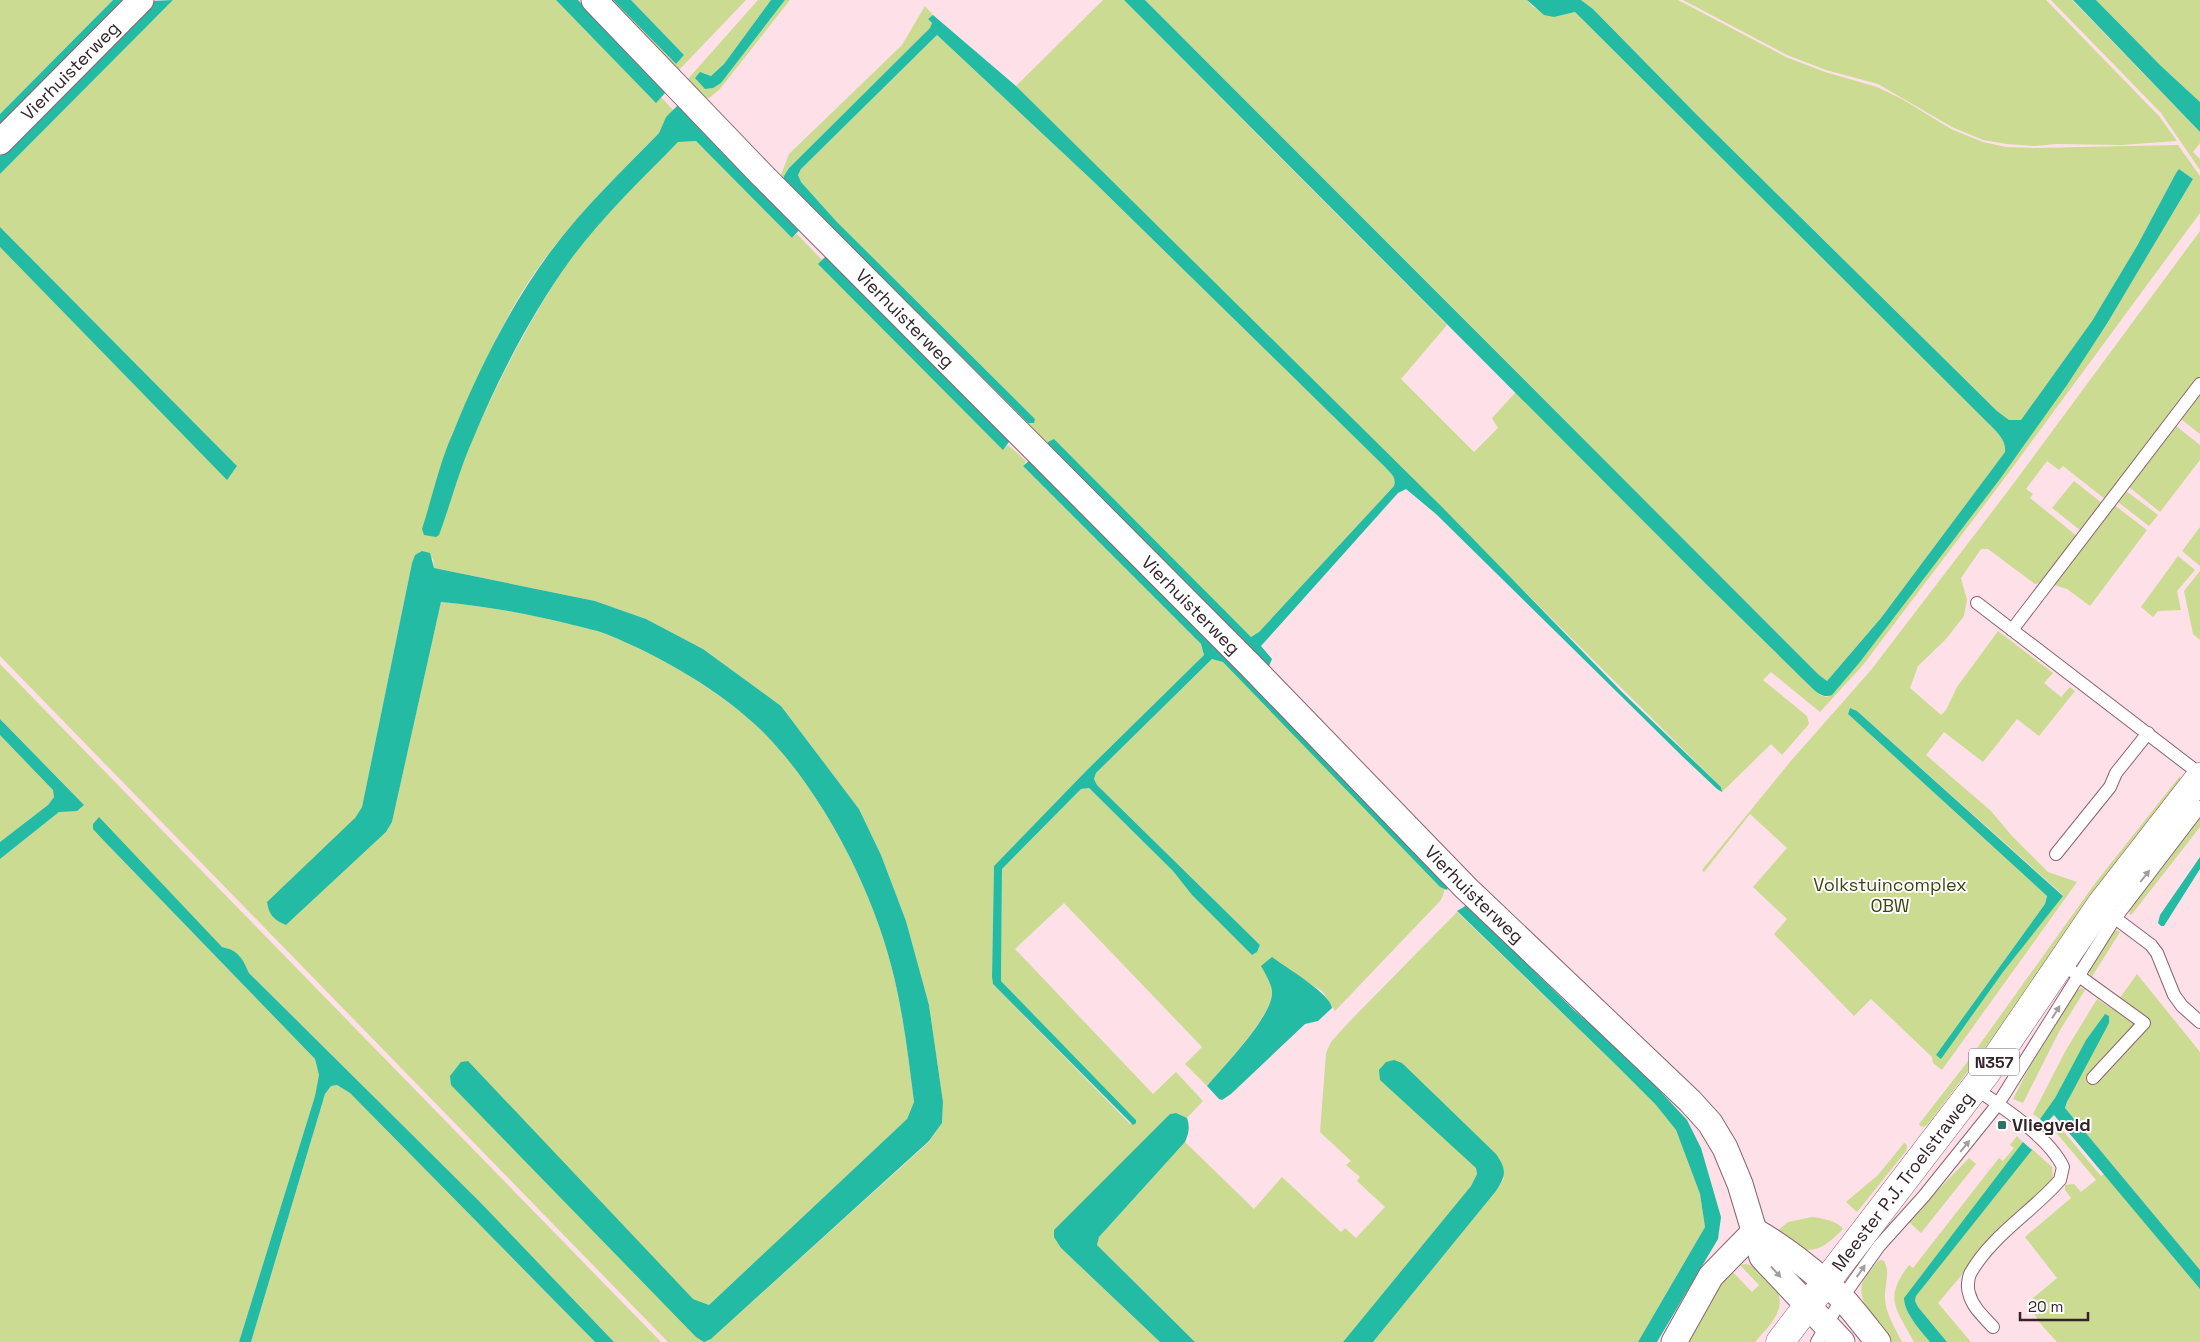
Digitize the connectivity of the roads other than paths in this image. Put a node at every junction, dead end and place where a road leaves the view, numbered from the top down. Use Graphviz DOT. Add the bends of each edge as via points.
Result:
graph roads {
  1 [pos="141,0"];
  2 [pos="594,0"];
  3 [pos="0,142"];
  4 [pos="2200,384"];
  5 [pos="1977,603"];
  6 [pos="2012,630"];
  7 [pos="2148,733"];
  8 [pos="2200,776"];
  9 [pos="2200,807"];
  10 [pos="2056,854"];
  11 [pos="2115,918"];
  12 [pos="2070,970"];
  13 [pos="2200,1022"];
  14 [pos="2094,1078"];
  15 [pos="1975,1088"];
  16 [pos="1998,1104"];
  17 [pos="1755,1231"];
  18 [pos="1834,1291"];
  19 [pos="1993,1327"];
  20 [pos="1823,1329"];
  21 [pos="1674,1342"];
  22 [pos="1780,1342"];
  23 [pos="1878,1342"];
  1 -- 3 [label="street, Vierhuisterweg"];
  2 -- 17 [label="street, Vierhuisterweg" via="1466,888 1690,1101 1710,1123 1725,1148"];
  4 -- 6 [label="lane"];
  5 -- 6 [label="lane"];
  6 -- 7 [label="lane"];
  7 -- 8 [label="lane"];
  7 -- 10 [label="lane"];
  8 -- 12 [label="main road, Meester P.J. Troelstraweg / N357" via="2102,903"];
  11 -- 9 [label="lane, Meester P.J. Troelstraweg, one-way"];
  11 -- 12 [label="lane, Meester P.J. Troelstraweg"];
  11 -- 13 [label="lane" via="2151,945 2174,995"];
  12 -- 14 [label="lane" via="2144,1023"];
  12 -- 15 [label="main road, Meester P.J. Troelstraweg / N357"];
  16 -- 12 [label="lane, Meester P.J. Troelstraweg, one-way"];
  15 -- 16 [label="lane"];
  15 -- 18 [label="main road, Meester P.J. Troelstraweg / N357"];
  18 -- 16 [label="lane, Meester P.J. Troelstraweg, one-way" via="1924,1196"];
  16 -- 19 [label="lane" via="2036,1134 2060,1160 2063,1173 2053,1187 1996,1242 1969,1276 1968,1292 1976,1309"];
  17 -- 18 [label="street" via="1778,1244"];
  17 -- 20 [label="street, Vierhuisterweg, one-way" via="1762,1257"];
  17 -- 21 [label="street" via="1710,1276"];
  18 -- 20 [label="main road, Meester P.J. Troelstraweg / N357"];
  18 -- 23 [label="street"];
  20 -- 22 [label="main road, Meester P.J. Troelstraweg / N357"];
}
